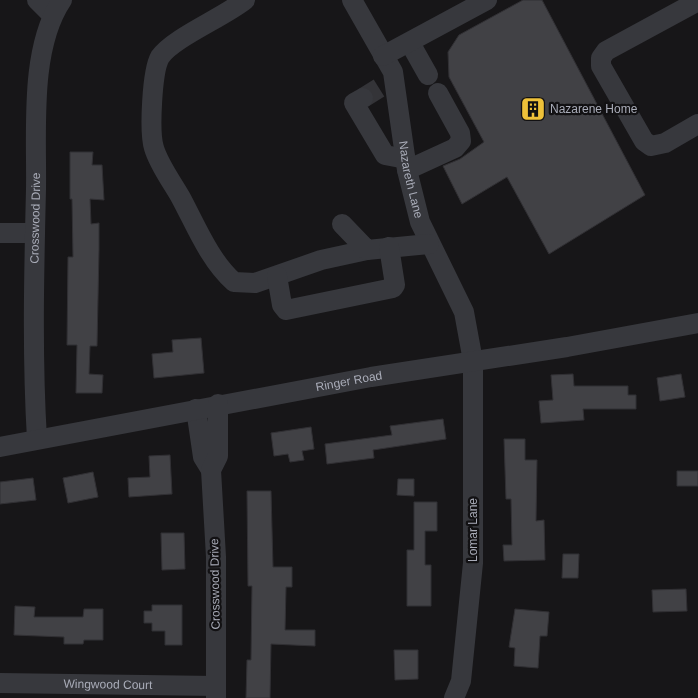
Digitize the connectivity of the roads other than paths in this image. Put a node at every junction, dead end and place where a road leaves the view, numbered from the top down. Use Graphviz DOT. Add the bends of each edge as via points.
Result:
graph roads {
  1 [pos="37,0"];
  2 [pos="245,0"];
  3 [pos="352,0"];
  4 [pos="487,0"];
  5 [pos="698,2"];
  6 [pos="57,8"];
  7 [pos="410,43"];
  8 [pos="383,56"];
  9 [pos="428,75"];
  10 [pos="379,88"];
  11 [pos="438,94"];
  12 [pos="698,124"];
  13 [pos="406,164"];
  14 [pos="342,224"];
  15 [pos="0,233"];
  16 [pos="35,233"];
  17 [pos="429,244"];
  18 [pos="389,248"];
  19 [pos="367,250"];
  20 [pos="276,276"];
  21 [pos="698,323"];
  22 [pos="473,361"];
  23 [pos="218,404"];
  24 [pos="196,409"];
  25 [pos="37,439"];
  26 [pos="0,446"];
  27 [pos="211,470"];
  28 [pos="0,683"];
  29 [pos="216,692"];
  30 [pos="454,698"];
  1 -- 6 [label="street"];
  2 -- 20 [label="street" via="214,22 176,42 161,56 155,68 152,140 163,167 225,274 234,282 244,284 256,284"];
  3 -- 8 [label="street, Nazareth Lane"];
  4 -- 7 [label="street"];
  5 -- 12 [label="street" via="606,51 601,58 601,66 644,141 651,146"];
  6 -- 16 [label="street, Crosswood Drive" via="39,70"];
  7 -- 8 [label="street"];
  7 -- 9 [label="street"];
  8 -- 10 [label="street, Nazareth Lane" via="393,72"];
  10 -- 13 [label="street, Nazareth Lane"];
  10 -- 13 [label="street" via="354,103 385,155"];
  11 -- 13 [label="street" via="460,133 461,141 455,148"];
  13 -- 17 [label="street, Nazareth Lane" via="420,222"];
  14 -- 19 [label="street"];
  15 -- 16 [label="street"];
  16 -- 25 [label="street, Crosswood Drive" via="33,368"];
  17 -- 18 [label="street"];
  17 -- 22 [label="street, Nazareth Lane" via="464,312"];
  18 -- 19 [label="street"];
  18 -- 20 [label="street" via="393,288 286,310"];
  19 -- 20 [label="street" via="321,260"];
  21 -- 22 [label="street, Ringer Road"];
  22 -- 23 [label="street, Ringer Road"];
  22 -- 30 [label="street, Lomar Lane" via="473,563 461,681"];
  23 -- 24 [label="street, Ringer Road"];
  23 -- 27 [label="street, Crosswood Drive" via="218,456"];
  24 -- 25 [label="street, Ringer Road"];
  24 -- 27 [label="street, Crosswood Drive" via="203,458"];
  25 -- 26 [label="street, Ringer Road"];
  27 -- 29 [label="street, Crosswood Drive" via="216,557"];
  28 -- 29 [label="street, Wingwood Court"];
}
